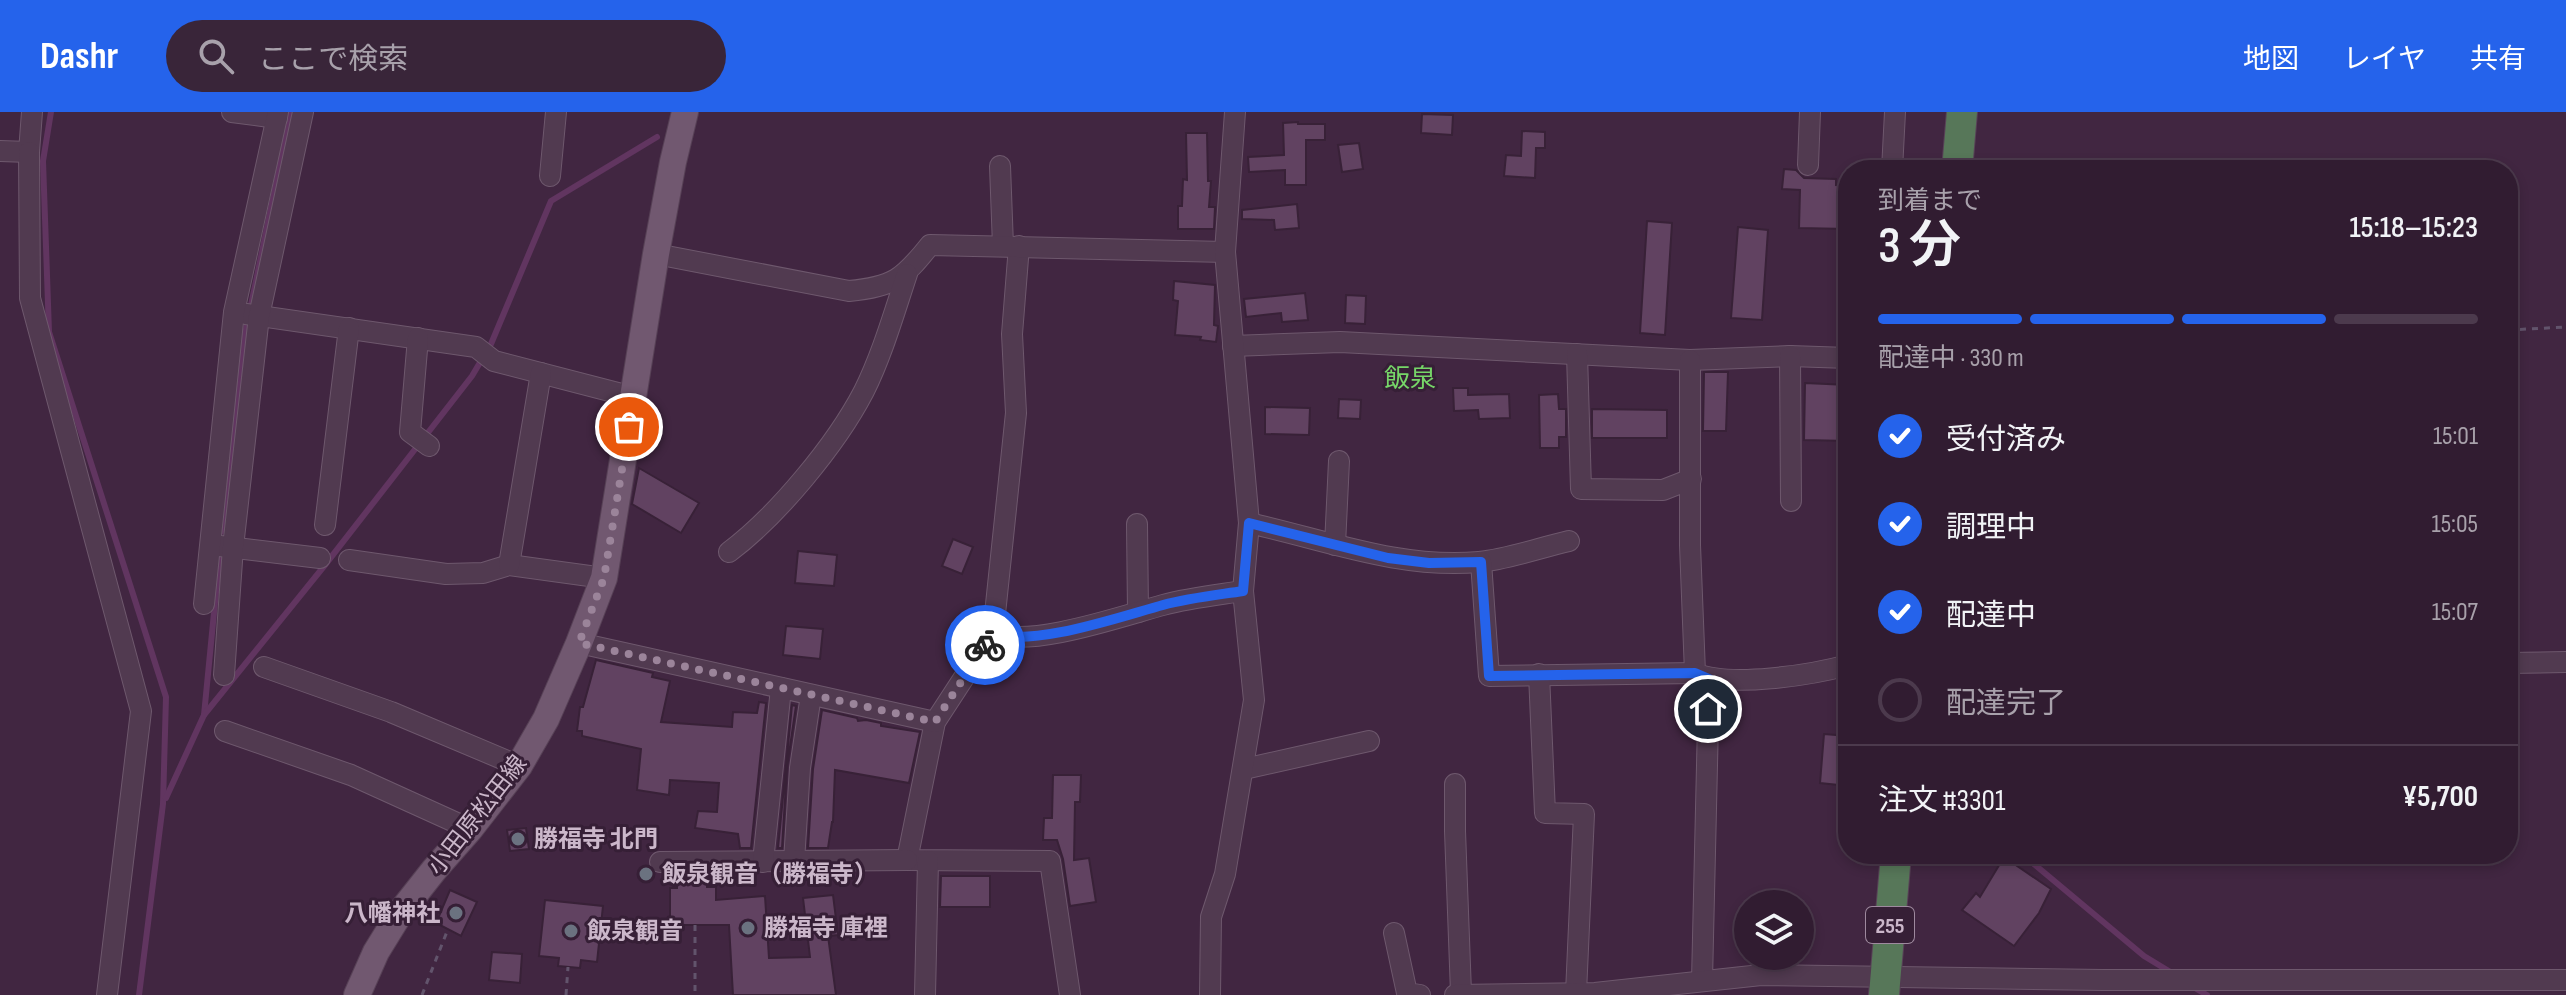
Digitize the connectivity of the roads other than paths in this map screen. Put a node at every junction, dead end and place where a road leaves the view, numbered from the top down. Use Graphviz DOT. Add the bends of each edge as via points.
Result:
graph roads {
  1 [pos="32,112"];
  2 [pos="232,112"];
  3 [pos="303,112"];
  4 [pos="556,112"];
  5 [pos="685,112"];
  6 [pos="1235,112"];
  7 [pos="1810,112"];
  8 [pos="1895,112"];
  9 [pos="1962,112"];
  10 [pos="278,115"];
  11 [pos="0,151"];
  12 [pos="29,152"];
  13 [pos="1893,160"];
  14 [pos="1958,160"];
  15 [pos="1808,165"];
  16 [pos="1000,166"];
  17 [pos="550,176"];
  18 [pos="1011,246"];
  19 [pos="1225,252"];
  20 [pos="656,254"];
  21 [pos="907,274"];
  22 [pos="234,312"];
  23 [pos="259,316"];
  24 [pos="349,328"];
  25 [pos="418,338"];
  26 [pos="1233,346"];
  27 [pos="1577,354"];
  28 [pos="1790,356"];
  29 [pos="1838,358"];
  30 [pos="1690,360"];
  31 [pos="541,373"];
  32 [pos="633,397"];
  33 [pos="429,446"];
  34 [pos="1339,461"];
  35 [pos="1691,479"];
  36 [pos="1791,501"];
  37 [pos="1249,523"];
  38 [pos="1137,524"];
  39 [pos="325,525"];
  40 [pos="1569,541"];
  41 [pos="208,545"];
  42 [pos="1335,545"];
  43 [pos="233,547"];
  44 [pos="729,552"];
  45 [pos="320,558"];
  46 [pos="349,560"];
  47 [pos="1481,562"];
  48 [pos="509,565"];
  49 [pos="604,578"];
  50 [pos="1243,591"];
  51 [pos="204,604"];
  52 [pos="1138,612"];
  53 [pos="993,633"];
  54 [pos="579,643"];
  55 [pos="2566,662"];
  56 [pos="2518,663"];
  57 [pos="264,667"];
  58 [pos="1838,668"];
  59 [pos="1539,674"];
  60 [pos="224,675"];
  61 [pos="1702,676"];
  62 [pos="781,688"];
  63 [pos="811,695"];
  64 [pos="935,722"];
  65 [pos="225,731"];
  66 [pos="1369,741"];
  67 [pos="519,766"];
  68 [pos="1244,769"];
  69 [pos="1455,784"];
  70 [pos="470,829"];
  71 [pos="917,860"];
  72 [pos="794,861"];
  73 [pos="660,862"];
  74 [pos="763,862"];
  75 [pos="1895,864"];
  76 [pos="1394,933"];
  77 [pos="2566,980"];
  78 [pos="1702,981"];
  79 [pos="1885,986"];
  80 [pos="2103,987"];
  81 [pos="1576,993"];
  82 [pos="1458,994"];
  83 [pos="107,995"];
  84 [pos="357,995"];
  85 [pos="925,995"];
  86 [pos="1070,995"];
  87 [pos="1210,995"];
  88 [pos="1420,995"];
  1 -- 12 [label="street"];
  2 -- 10 [label="street"];
  3 -- 23 [label="street"];
  4 -- 17 [label="street"];
  5 -- 20 [label="main road, 小田原松田線"];
  6 -- 19 [label="street"];
  7 -- 15 [label="street"];
  8 -- 13 [label="street"];
  9 -- 14 [label="highway"];
  10 -- 22 [label="street"];
  11 -- 12 [label="street"];
  12 -- 83 [label="street" via="30,298 141,711"];
  16 -- 18 [label="street"];
  18 -- 19 [label="street"];
  18 -- 21 [label="street" via="930,245"];
  18 -- 53 [label="street" via="1016,413"];
  19 -- 26 [label="street"];
  20 -- 21 [label="street" via="849,291 875,289"];
  20 -- 32 [label="main road, 小田原松田線"];
  21 -- 44 [label="street" via="864,390 831,445 748,538"];
  22 -- 23 [label="street"];
  22 -- 41 [label="street"];
  23 -- 24 [label="street"];
  23 -- 43 [label="street"];
  24 -- 25 [label="street"];
  24 -- 39 [label="street"];
  25 -- 31 [label="street" via="476,347 494,361"];
  25 -- 33 [label="street" via="410,432"];
  26 -- 27 [label="street" via="1340,342"];
  26 -- 37 [label="street"];
  27 -- 30 [label="street"];
  27 -- 35 [label="street" via="1581,489 1663,490"];
  28 -- 29 [label="street"];
  28 -- 30 [label="street"];
  28 -- 36 [label="street"];
  30 -- 35 [label="street"];
  31 -- 32 [label="street"];
  31 -- 48 [label="street"];
  32 -- 49 [label="main road, 小田原松田線"];
  34 -- 42 [label="street"];
  35 -- 61 [label="street" via="1690,545"];
  37 -- 42 [label="street"];
  37 -- 50 [label="street"];
  38 -- 52 [label="street"];
  40 -- 47 [label="street"];
  41 -- 43 [label="street"];
  41 -- 51 [label="street"];
  42 -- 47 [label="street" via="1429,563"];
  43 -- 45 [label="street"];
  43 -- 60 [label="street"];
  46 -- 48 [label="street" via="446,574 483,573"];
  47 -- 59 [label="street" via="1489,676"];
  48 -- 49 [label="street"];
  49 -- 54 [label="main road, 小田原松田線"];
  50 -- 52 [label="street"];
  50 -- 68 [label="street" via="1254,700"];
  52 -- 53 [label="street" via="1084,628 1006,638"];
  53 -- 64 [label="street"];
  54 -- 62 [label="street"];
  54 -- 67 [label="main road, 小田原松田線"];
  55 -- 56 [label="street"];
  57 -- 67 [label="street" via="391,712"];
  58 -- 61 [label="street" via="1778,678"];
  59 -- 61 [label="street"];
  59 -- 81 [label="street" via="1545,813 1584,814"];
  61 -- 78 [label="street"];
  62 -- 63 [label="street"];
  62 -- 74 [label="street"];
  63 -- 64 [label="street"];
  63 -- 72 [label="street"];
  64 -- 71 [label="street"];
  65 -- 70 [label="street" via="351,775"];
  66 -- 68 [label="street"];
  67 -- 70 [label="main road, 小田原松田線"];
  68 -- 87 [label="street" via="1225,874 1211,917"];
  69 -- 82 [label="street"];
  70 -- 84 [label="main road, 小田原松田線" via="400,913"];
  71 -- 72 [label="street"];
  71 -- 85 [label="street"];
  71 -- 86 [label="street" via="1050,861"];
  72 -- 74 [label="street"];
  73 -- 74 [label="street"];
  75 -- 79 [label="highway, 255"];
  76 -- 88 [label="street" via="1407,993"];
  77 -- 80 [label="street"];
  78 -- 79 [label="street" via="1761,975"];
  78 -- 81 [label="street"];
  79 -- 80 [label="street"];
  81 -- 82 [label="street"];
}
